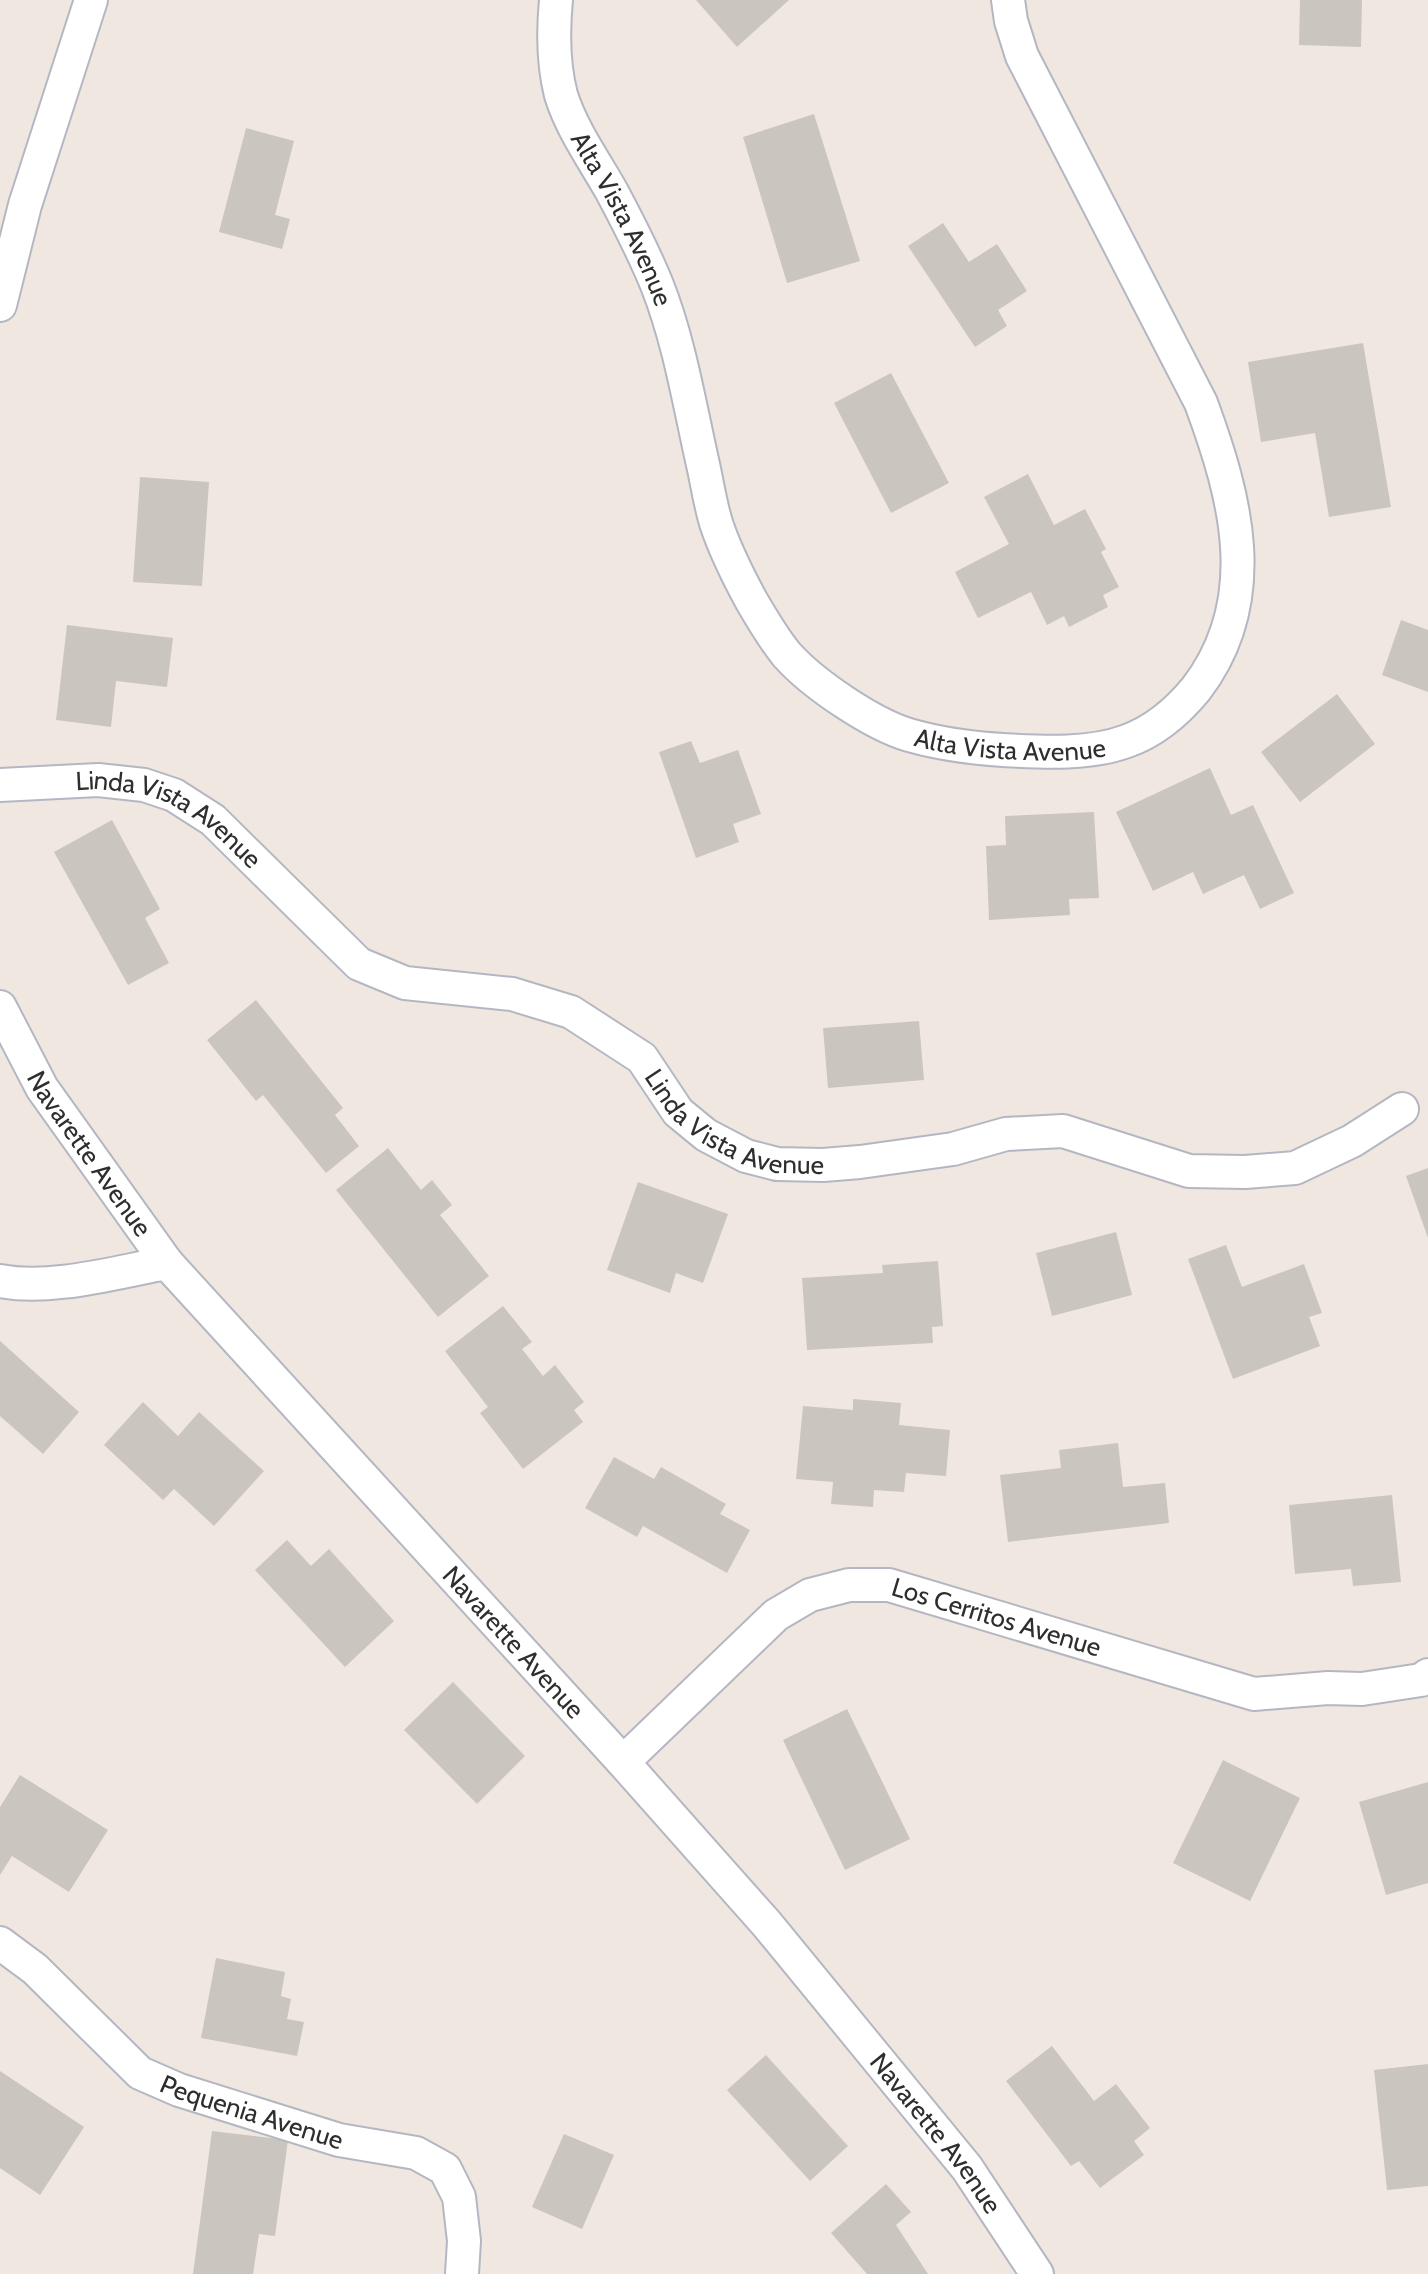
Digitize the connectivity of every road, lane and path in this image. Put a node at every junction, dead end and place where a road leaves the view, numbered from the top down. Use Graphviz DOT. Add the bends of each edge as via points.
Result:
graph roads {
  1 [pos="91,0"];
  2 [pos="556,0"];
  3 [pos="1008,0"];
  4 [pos="0,305"];
  5 [pos="0,785"];
  6 [pos="0,1007"];
  7 [pos="1402,1109"];
  8 [pos="167,1263"];
  9 [pos="0,1281"];
  10 [pos="1428,1675"];
  11 [pos="623,1762"];
  12 [pos="0,1943"];
  13 [pos="462,2274"];
  14 [pos="1037,2274"];
  1 -- 4 [label="street" via="25,205"];
  2 -- 3 [label="street, Alta Vista Avenue" via="554,45 561,94 657,285 716,524 764,623 788,655 820,683 905,734 966,747 1087,750 1126,742 1160,724 1205,677 1234,612 1238,537 1201,403 1022,56"];
  5 -- 7 [label="street, Linda Vista Avenue" via="98,780 144,785 174,795 213,820 359,964 405,983 512,994 571,1012 642,1058 678,1112 706,1135 746,1156 777,1164 860,1162 953,1149 1006,1134 1063,1131 1189,1171 1295,1168"];
  6 -- 8 [label="street, Navarette Avenue" via="42,1088"];
  8 -- 9 [label="street" via="51,1282"];
  8 -- 11 [label="street, Navarette Avenue"];
  10 -- 11 [label="street, Los Cerritos Avenue" via="1362,1689 1254,1694 889,1585 849,1585 810,1595 776,1615"];
  11 -- 14 [label="street, Navarette Avenue" via="766,1923 967,2168"];
  12 -- 13 [label="street, Pequenia Avenue" via="35,1969 140,2073 339,2140 416,2153 445,2169 459,2197"];
}
